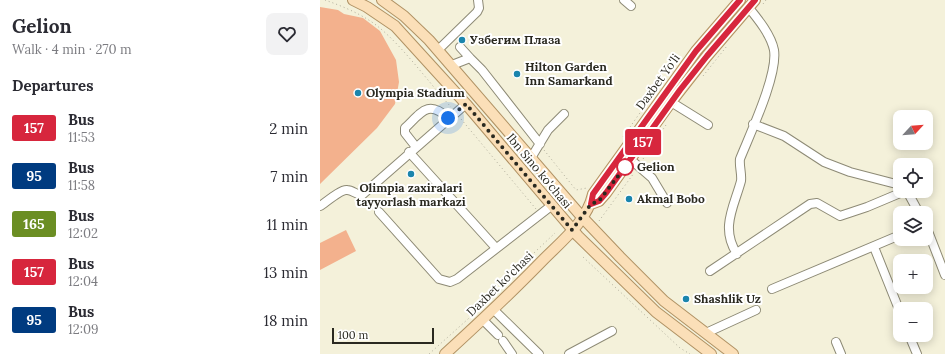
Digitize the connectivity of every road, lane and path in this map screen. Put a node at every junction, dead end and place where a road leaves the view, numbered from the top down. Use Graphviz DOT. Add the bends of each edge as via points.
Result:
graph roads {
  1 [pos="325,0"];
  2 [pos="353,0"];
  3 [pos="382,0"];
  4 [pos="478,0"];
  5 [pos="624,0"];
  6 [pos="740,0"];
  7 [pos="752,4"];
  8 [pos="631,6"];
  9 [pos="460,47"];
  10 [pos="438,50"];
  11 [pos="470,58"];
  12 [pos="452,65"];
  13 [pos="671,102"];
  14 [pos="466,104"];
  15 [pos="455,113"];
  16 [pos="564,114"];
  17 [pos="448,118"];
  18 [pos="754,124"];
  19 [pos="708,125"];
  20 [pos="540,144"];
  21 [pos="412,149"];
  22 [pos="531,158"];
  23 [pos="630,159"];
  24 [pos="893,183"];
  25 [pos="576,190"];
  26 [pos="893,196"];
  27 [pos="667,203"];
  28 [pos="591,204"];
  29 [pos="320,206"];
  30 [pos="551,206"];
  31 [pos="379,212"];
  32 [pos="541,215"];
  33 [pos="582,217"];
  34 [pos="572,230"];
  35 [pos="555,233"];
  36 [pos="893,238"];
  37 [pos="933,244"];
  38 [pos="874,247"];
  39 [pos="496,248"];
  40 [pos="737,254"];
  41 [pos="583,257"];
  42 [pos="710,271"];
  43 [pos="945,275"];
  44 [pos="772,289"];
  45 [pos="896,302"];
  46 [pos="494,310"];
  47 [pos="756,310"];
  48 [pos="483,320"];
  49 [pos="612,331"];
  50 [pos="706,333"];
  51 [pos="836,342"];
  52 [pos="912,342"];
  53 [pos="429,354"];
  54 [pos="445,354"];
  55 [pos="512,354"];
  56 [pos="539,354"];
  57 [pos="569,354"];
  58 [pos="690,354"];
  59 [pos="711,354"];
  60 [pos="733,354"];
  61 [pos="841,354"];
  62 [pos="917,354"];
  1 -- 15 [label="path" via="368,19 388,35"];
  2 -- 14 [label="main road, Ibn Sino ko'chasi" via="395,26"];
  3 -- 10 [label="main road, Ibn Sino ko'chasi" via="404,16"];
  4 -- 10 [label="street" via="477,12"];
  5 -- 8 [label="street"];
  6 -- 28 [label="main road, Daxbet Yo'li" via="696,51 593,194"];
  7 -- 13 [label="main road, Daxbet Yo'li"];
  7 -- 18 [label="street" via="774,48 775,59 771,78"];
  9 -- 11 [label="street"];
  10 -- 12 [label="main road, Ibn Sino ko'chasi"];
  11 -- 12 [label="street"];
  11 -- 20 [label="street"];
  12 -- 22 [label="main road, Ibn Sino ko'chasi"];
  13 -- 19 [label="street"];
  13 -- 23 [label="main road, Daxbet Yo'li"];
  14 -- 15 [label="street"];
  14 -- 30 [label="main road, Ibn Sino ko'chasi"];
  15 -- 17 [label="street"];
  15 -- 32 [label="path"];
  16 -- 20 [label="street" via="548,130"];
  17 -- 21 [label="street"];
  17 -- 21 [label="street" via="435,109 424,111 405,128"];
  18 -- 24 [label="street" via="784,136 824,162"];
  18 -- 40 [label="street" via="740,159 741,179 732,207 728,236"];
  20 -- 22 [label="street"];
  20 -- 25 [label="path"];
  21 -- 29 [label="street" via="362,195 343,190"];
  21 -- 39 [label="street"];
  22 -- 33 [label="main road, Ibn Sino ko'chasi"];
  23 -- 27 [label="street" via="652,178"];
  23 -- 28 [label="main road, Daxbet Yo'li" via="606,193 599,201"];
  26 -- 40 [label="street" via="840,216 817,203 810,204"];
  28 -- 33 [label="main road, Daxbet Yo'li"];
  30 -- 32 [label="street"];
  30 -- 34 [label="main road, Ibn Sino ko'chasi"];
  31 -- 39 [label="street" via="439,279 445,282 457,279"];
  32 -- 39 [label="street"];
  33 -- 34 [label="main road, Daxbet Yo'li"];
  33 -- 50 [label="main road, Ibn Sino ko'chasi" via="664,301"];
  34 -- 46 [label="main road, Daxbet ko'chasi"];
  34 -- 59 [label="main road, Ibn Sino ko'chasi" via="656,312"];
  35 -- 53 [label="path" via="516,270 502,289"];
  36 -- 38 [label="street"];
  37 -- 43 [label="street"];
  38 -- 44 [label="street"];
  38 -- 45 [label="street"];
  40 -- 42 [label="street"];
  41 -- 58 [label="path" via="680,348"];
  46 -- 48 [label="main road, Daxbet ko'chasi"];
  46 -- 56 [label="street"];
  47 -- 50 [label="street"];
  48 -- 54 [label="main road, Daxbet ko'chasi"];
  48 -- 55 [label="street"];
  49 -- 57 [label="street"];
  50 -- 60 [label="main road, Ibn Sino ko'chasi"];
  51 -- 61 [label="street"];
  52 -- 62 [label="street"];
}
